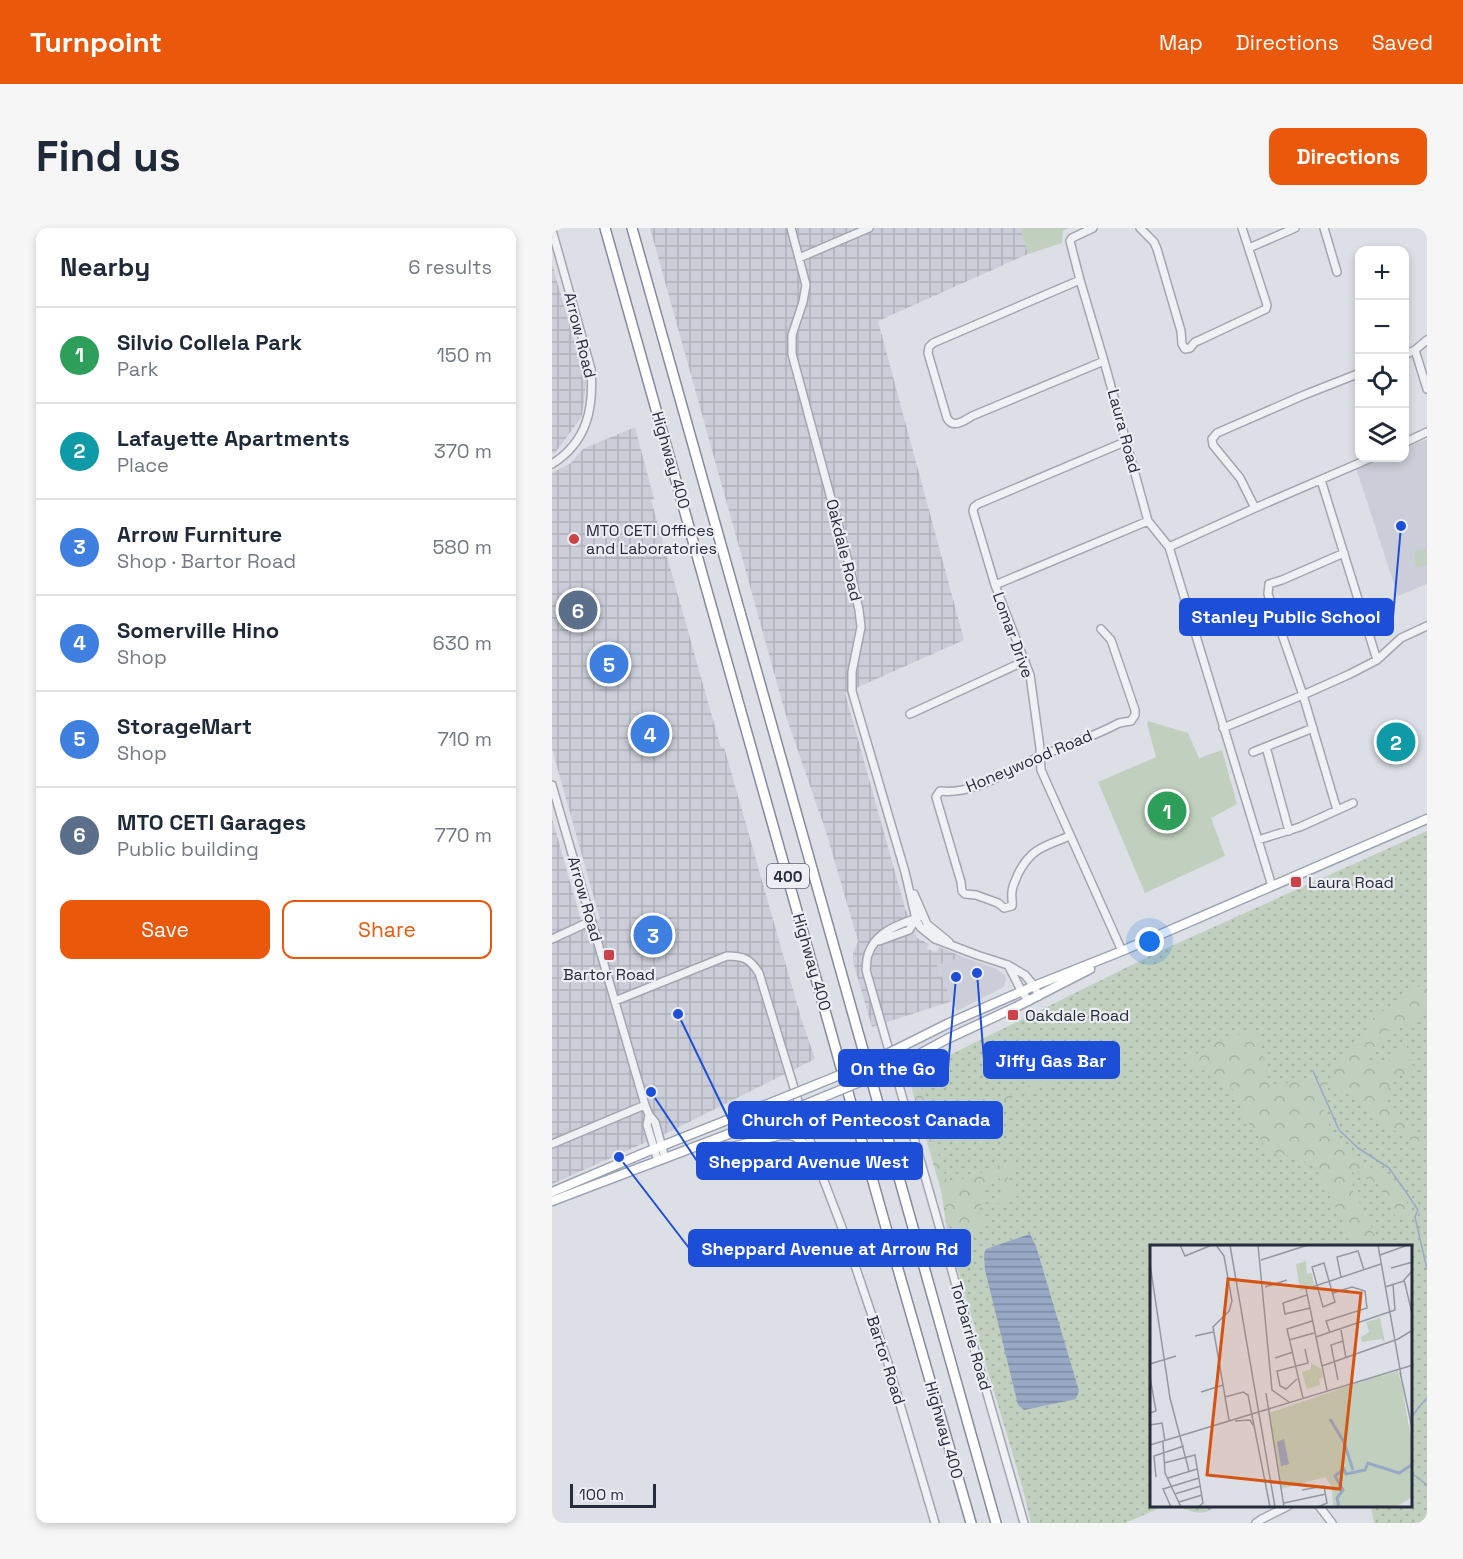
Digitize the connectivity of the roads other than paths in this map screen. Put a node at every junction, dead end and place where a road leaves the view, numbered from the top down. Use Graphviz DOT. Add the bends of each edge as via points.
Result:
graph roads {
  1 [pos="605,228"];
  2 [pos="632,228"];
  3 [pos="791,228"];
  4 [pos="869,228"];
  5 [pos="1093,228"];
  6 [pos="1140,228"];
  7 [pos="1242,228"];
  8 [pos="1295,228"];
  9 [pos="1324,228"];
  10 [pos="552,230"];
  11 [pos="1249,248"];
  12 [pos="800,258"];
  13 [pos="1336,272"];
  14 [pos="1080,280"];
  15 [pos="1427,340"];
  16 [pos="1414,350"];
  17 [pos="1406,354"];
  18 [pos="1104,361"];
  19 [pos="1355,375"];
  20 [pos="1427,389"];
  21 [pos="1427,432"];
  22 [pos="1409,440"];
  23 [pos="1127,441"];
  24 [pos="1362,462"];
  25 [pos="552,464"];
  26 [pos="1321,480"];
  27 [pos="1256,508"];
  28 [pos="1148,521"];
  29 [pos="1169,547"];
  30 [pos="1344,553"];
  31 [pos="995,585"];
  32 [pos="1427,626"];
  33 [pos="1101,629"];
  34 [pos="1377,660"];
  35 [pos="1025,661"];
  36 [pos="1303,695"];
  37 [pos="910,714"];
  38 [pos="1223,728"];
  39 [pos="1313,728"];
  40 [pos="1266,747"];
  41 [pos="1253,752"];
  42 [pos="1041,756"];
  43 [pos="552,786"];
  44 [pos="1353,803"];
  45 [pos="1337,810"];
  46 [pos="1427,819"];
  47 [pos="1289,831"];
  48 [pos="1070,836"];
  49 [pos="1258,840"];
  50 [pos="1272,886"];
  51 [pos="919,917"];
  52 [pos="591,921"];
  53 [pos="552,939"];
  54 [pos="1122,951"];
  55 [pos="1008,965"];
  56 [pos="1034,986"];
  57 [pos="1022,992"];
  58 [pos="1039,996"];
  59 [pos="615,1001"];
  60 [pos="1029,1001"];
  61 [pos="645,1105"];
  62 [pos="552,1144"];
  63 [pos="698,1147"];
  64 [pos="658,1148"];
  65 [pos="661,1160"];
  66 [pos="816,1160"];
  67 [pos="552,1192"];
  68 [pos="552,1201"];
  69 [pos="1284,1508"];
  70 [pos="1321,1508"];
  71 [pos="935,1523"];
  72 [pos="971,1523"];
  73 [pos="996,1523"];
  74 [pos="1024,1523"];
  75 [pos="1256,1523"];
  76 [pos="1332,1523"];
  1 -- 72 [label="highway, Highway 400 / 400"];
  2 -- 73 [label="highway, Highway 400 / 400"];
  3 -- 12 [label="street, Oakdale Road"];
  4 -- 12 [label="street"];
  5 -- 14 [label="street, Laura Road" via="1070,241"];
  6 -- 11 [label="street" via="1157,249 1185,349 1266,309"];
  7 -- 11 [label="street"];
  8 -- 11 [label="street"];
  9 -- 13 [label="street"];
  10 -- 25 [label="street, Arrow Road" via="592,383 589,413 581,435 572,449"];
  12 -- 51 [label="street, Oakdale Road" via="806,285 792,335 792,354 859,610 861,627 852,691"];
  14 -- 18 [label="street, Laura Road"];
  14 -- 18 [label="street" via="929,347 946,418 950,423 958,423"];
  15 -- 16 [label="street"];
  16 -- 17 [label="street"];
  16 -- 20 [label="street"];
  18 -- 23 [label="street, Laura Road"];
  19 -- 27 [label="street" via="1217,433 1212,439 1212,445 1240,478"];
  21 -- 22 [label="street"];
  23 -- 28 [label="street, Laura Road"];
  23 -- 31 [label="street, Lomar Drive" via="974,507 973,516"];
  24 -- 26 [label="street"];
  26 -- 27 [label="street"];
  26 -- 30 [label="street"];
  27 -- 29 [label="street"];
  28 -- 29 [label="street, Laura Road"];
  28 -- 31 [label="street"];
  29 -- 38 [label="street, Laura Road"];
  30 -- 34 [label="street"];
  30 -- 36 [label="street" via="1275,581 1267,589"];
  31 -- 35 [label="street, Lomar Drive"];
  32 -- 34 [label="street" via="1400,640"];
  33 -- 42 [label="street, Honeywood Road" via="1111,640 1135,715 1131,721"];
  34 -- 36 [label="street"];
  35 -- 37 [label="street"];
  35 -- 42 [label="street, Lomar Drive"];
  36 -- 38 [label="street"];
  36 -- 39 [label="street"];
  38 -- 49 [label="street, Laura Road"];
  39 -- 40 [label="street"];
  39 -- 45 [label="street"];
  40 -- 41 [label="street"];
  40 -- 47 [label="street"];
  42 -- 48 [label="street, Lomar Drive" via="1041,770"];
  42 -- 48 [label="street, Honeywood Road" via="984,784 940,791 936,797 962,891 1004,908 1011,907 1016,879 1030,855"];
  43 -- 52 [label="street, Arrow Road"];
  44 -- 45 [label="street"];
  45 -- 47 [label="street"];
  46 -- 50 [label="main road"];
  47 -- 49 [label="street"];
  48 -- 54 [label="street, Lomar Drive"];
  49 -- 50 [label="street, Laura Road"];
  50 -- 54 [label="main road"];
  51 -- 55 [label="street" via="953,945"];
  51 -- 74 [label="street, Torbarrie Road" via="887,931 868,954 866,970"];
  52 -- 53 [label="street"];
  52 -- 59 [label="street, Arrow Road"];
  54 -- 56 [label="main road"];
  54 -- 58 [label="main road"];
  55 -- 56 [label="street"];
  55 -- 57 [label="street"];
  56 -- 57 [label="main road"];
  56 -- 58 [label="street"];
  57 -- 60 [label="street"];
  57 -- 64 [label="main road, bridge" via="857,1068"];
  58 -- 60 [label="main road"];
  59 -- 61 [label="street, Arrow Road"];
  59 -- 66 [label="street, Bartor Road" via="727,956 748,960 759,974"];
  60 -- 63 [label="main road, bridge" via="867,1079"];
  61 -- 62 [label="street"];
  61 -- 64 [label="street, Arrow Road" via="647,1125"];
  63 -- 65 [label="main road"];
  63 -- 66 [label="main road" via="732,1147 790,1135 806,1145"];
  64 -- 65 [label="street, Arrow Road"];
  64 -- 67 [label="main road"];
  65 -- 68 [label="main road"];
  66 -- 71 [label="street, Bartor Road" via="887,1360"];
  69 -- 75 [label="street"];
  70 -- 76 [label="street"];
}
